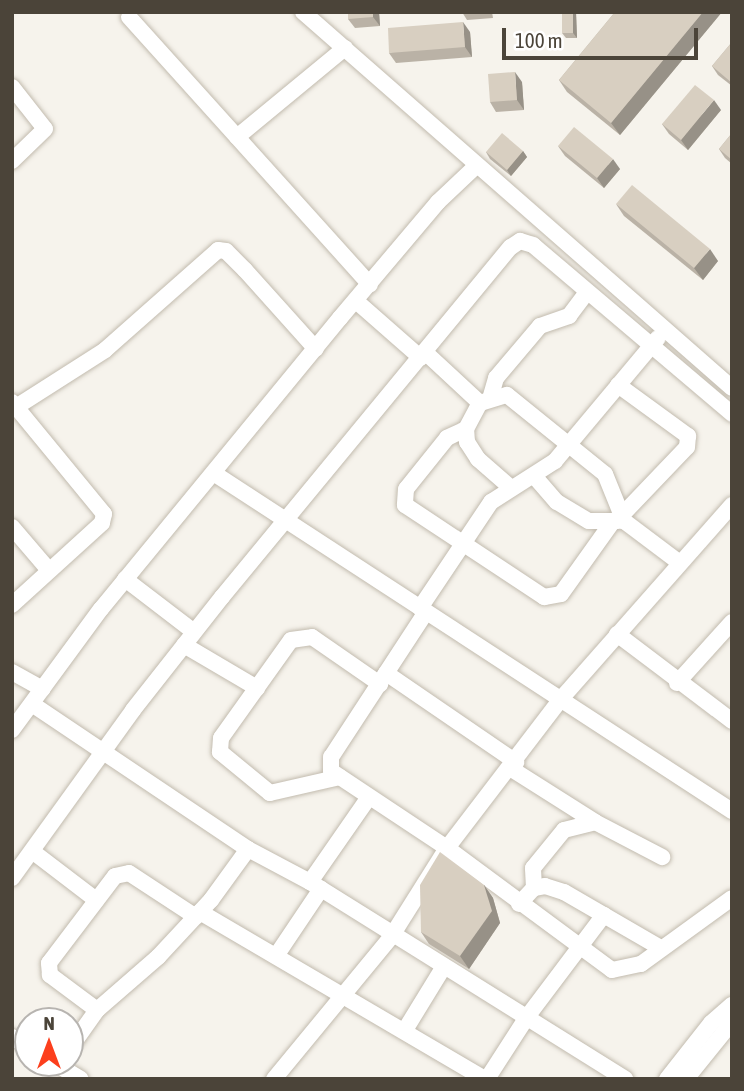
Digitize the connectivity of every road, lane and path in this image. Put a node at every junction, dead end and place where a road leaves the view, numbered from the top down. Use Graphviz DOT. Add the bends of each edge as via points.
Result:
graph roads {
  1 [pos="303,12"];
  2 [pos="129,17"];
  3 [pos="345,48"];
  4 [pos="12,87"];
  5 [pos="237,137"];
  6 [pos="12,161"];
  7 [pos="475,167"];
  8 [pos="370,285"];
  9 [pos="587,292"];
  10 [pos="356,301"];
  11 [pos="664,331"];
  12 [pos="652,345"];
  13 [pos="316,349"];
  14 [pos="424,355"];
  15 [pos="618,385"];
  16 [pos="732,388"];
  17 [pos="485,401"];
  18 [pos="16,411"];
  19 [pos="732,414"];
  20 [pos="466,429"];
  21 [pos="569,444"];
  22 [pos="215,474"];
  23 [pos="535,477"];
  24 [pos="510,487"];
  25 [pos="732,505"];
  26 [pos="620,518"];
  27 [pos="286,520"];
  28 [pos="12,527"];
  29 [pos="462,545"];
  30 [pos="680,563"];
  31 [pos="47,568"];
  32 [pos="125,579"];
  33 [pos="12,605"];
  34 [pos="423,610"];
  35 [pos="732,622"];
  36 [pos="617,634"];
  37 [pos="189,639"];
  38 [pos="12,672"];
  39 [pos="383,678"];
  40 [pos="677,683"];
  41 [pos="257,688"];
  42 [pos="43,689"];
  43 [pos="560,701"];
  44 [pos="32,704"];
  45 [pos="732,721"];
  46 [pos="12,730"];
  47 [pos="102,754"];
  48 [pos="513,765"];
  49 [pos="340,777"];
  50 [pos="369,797"];
  51 [pos="732,811"];
  52 [pos="595,822"];
  53 [pos="447,848"];
  54 [pos="248,849"];
  55 [pos="32,851"];
  56 [pos="662,857"];
  57 [pos="12,878"];
  58 [pos="316,886"];
  59 [pos="534,888"];
  60 [pos="732,898"];
  61 [pos="96,900"];
  62 [pos="519,904"];
  63 [pos="198,915"];
  64 [pos="604,915"];
  65 [pos="391,937"];
  66 [pos="659,947"];
  67 [pos="579,948"];
  68 [pos="276,956"];
  69 [pos="443,968"];
  70 [pos="342,993"];
  71 [pos="732,1005"];
  72 [pos="97,1010"];
  73 [pos="527,1017"];
  74 [pos="732,1022"];
  75 [pos="84,1028"];
  76 [pos="405,1030"];
  77 [pos="274,1079"];
  78 [pos="486,1079"];
  79 [pos="625,1079"];
  80 [pos="667,1079"];
  81 [pos="686,1079"];
  1 -- 3 [label="street"];
  2 -- 5 [label="street"];
  3 -- 5 [label="street"];
  3 -- 7 [label="street"];
  4 -- 6 [label="street" via="45,129"];
  5 -- 8 [label="street"];
  7 -- 8 [label="street" via="438,202"];
  7 -- 11 [label="street"];
  8 -- 10 [label="street"];
  9 -- 12 [label="street"];
  9 -- 14 [label="street" via="533,245 520,241"];
  9 -- 17 [label="street" via="569,316 540,326 496,378"];
  10 -- 13 [label="street"];
  10 -- 14 [label="street"];
  11 -- 12 [label="street"];
  11 -- 16 [label="street"];
  12 -- 15 [label="street"];
  12 -- 19 [label="street"];
  13 -- 18 [label="street" via="245,270 226,251 218,250 105,350"];
  13 -- 22 [label="street"];
  14 -- 17 [label="street"];
  14 -- 27 [label="street"];
  15 -- 21 [label="street"];
  15 -- 26 [label="street" via="688,436 687,447"];
  17 -- 20 [label="street"];
  17 -- 21 [label="street" via="515,397"];
  18 -- 31 [label="street" via="104,514 102,523"];
  20 -- 24 [label="street" via="467,442 478,459"];
  20 -- 29 [label="street" via="447,438 403,497 405,505"];
  21 -- 23 [label="street"];
  21 -- 26 [label="street" via="611,480"];
  22 -- 27 [label="street"];
  22 -- 32 [label="street"];
  23 -- 24 [label="street"];
  23 -- 26 [label="street" via="557,502 589,521"];
  24 -- 29 [label="street" via="491,502"];
  25 -- 30 [label="street"];
  26 -- 29 [label="street" via="561,594 544,597"];
  26 -- 30 [label="street"];
  27 -- 34 [label="street"];
  27 -- 37 [label="street"];
  28 -- 31 [label="street"];
  29 -- 34 [label="street"];
  30 -- 36 [label="street"];
  31 -- 33 [label="street"];
  32 -- 37 [label="street"];
  32 -- 42 [label="street"];
  34 -- 39 [label="street"];
  34 -- 43 [label="street"];
  35 -- 40 [label="street"];
  36 -- 40 [label="street"];
  36 -- 43 [label="street"];
  37 -- 41 [label="street"];
  37 -- 47 [label="street"];
  38 -- 42 [label="street"];
  39 -- 41 [label="street" via="312,637 291,640"];
  39 -- 48 [label="street"];
  39 -- 49 [label="street" via="331,757 329,767"];
  40 -- 45 [label="street"];
  41 -- 49 [label="street" via="221,738 220,752 270,793"];
  42 -- 44 [label="street"];
  43 -- 48 [label="street"];
  43 -- 51 [label="street"];
  44 -- 46 [label="street"];
  44 -- 47 [label="street"];
  47 -- 54 [label="street"];
  47 -- 55 [label="street"];
  48 -- 52 [label="street"];
  48 -- 53 [label="street"];
  49 -- 50 [label="street"];
  50 -- 53 [label="street"];
  50 -- 58 [label="street"];
  52 -- 56 [label="street"];
  52 -- 59 [label="street" via="564,830 533,868"];
  53 -- 62 [label="street"];
  53 -- 65 [label="street"];
  54 -- 58 [label="street"];
  54 -- 63 [label="street"];
  55 -- 57 [label="street"];
  55 -- 61 [label="street"];
  58 -- 65 [label="street"];
  58 -- 68 [label="street"];
  59 -- 62 [label="street"];
  59 -- 64 [label="street" via="564,892"];
  60 -- 66 [label="street"];
  61 -- 63 [label="street" via="115,876 129,873"];
  61 -- 72 [label="street" via="49,963 50,975"];
  62 -- 67 [label="street"];
  63 -- 68 [label="street"];
  63 -- 72 [label="street"];
  64 -- 66 [label="street"];
  64 -- 67 [label="street"];
  65 -- 69 [label="street"];
  65 -- 70 [label="street"];
  66 -- 67 [label="street" via="641,964 625,970 612,970"];
  67 -- 73 [label="street"];
  68 -- 70 [label="street"];
  69 -- 73 [label="street"];
  69 -- 76 [label="street"];
  70 -- 76 [label="street"];
  70 -- 77 [label="street"];
  71 -- 80 [label="street" via="711,1023"];
  72 -- 75 [label="street"];
  73 -- 78 [label="street"];
  73 -- 79 [label="street"];
  74 -- 81 [label="street"];
  76 -- 78 [label="street"];
}
